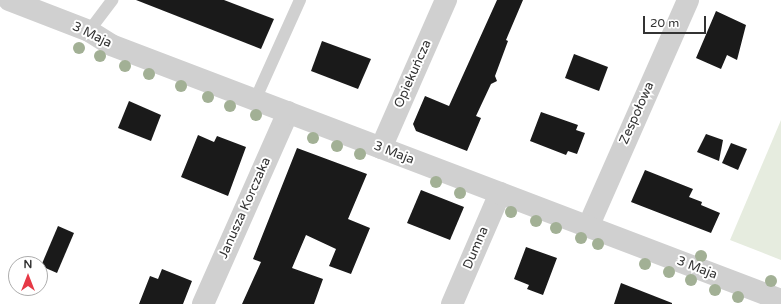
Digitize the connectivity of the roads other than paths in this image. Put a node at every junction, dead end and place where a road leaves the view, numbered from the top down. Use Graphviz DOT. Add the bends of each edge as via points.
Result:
graph roads {
  1 [pos="9,0"];
  2 [pos="112,0"];
  3 [pos="300,0"];
  4 [pos="446,0"];
  5 [pos="688,0"];
  6 [pos="89,31"];
  7 [pos="255,100"];
  8 [pos="288,112"];
  9 [pos="381,148"];
  10 [pos="500,193"];
  11 [pos="588,227"];
  12 [pos="781,300"];
  13 [pos="203,304"];
  14 [pos="452,304"];
  1 -- 6 [label="street, 3 Maja"];
  2 -- 6 [label="lane"];
  3 -- 7 [label="lane"];
  4 -- 9 [label="street, Opiekuńcza"];
  5 -- 11 [label="street, Zespołowa"];
  6 -- 7 [label="street, 3 Maja" via="111,45"];
  7 -- 8 [label="street, 3 Maja"];
  8 -- 9 [label="street, 3 Maja"];
  8 -- 13 [label="street, Janusza Korczaka"];
  9 -- 10 [label="street, 3 Maja"];
  10 -- 11 [label="street, 3 Maja"];
  10 -- 14 [label="street, Dumna"];
  11 -- 12 [label="street, 3 Maja"];
}
